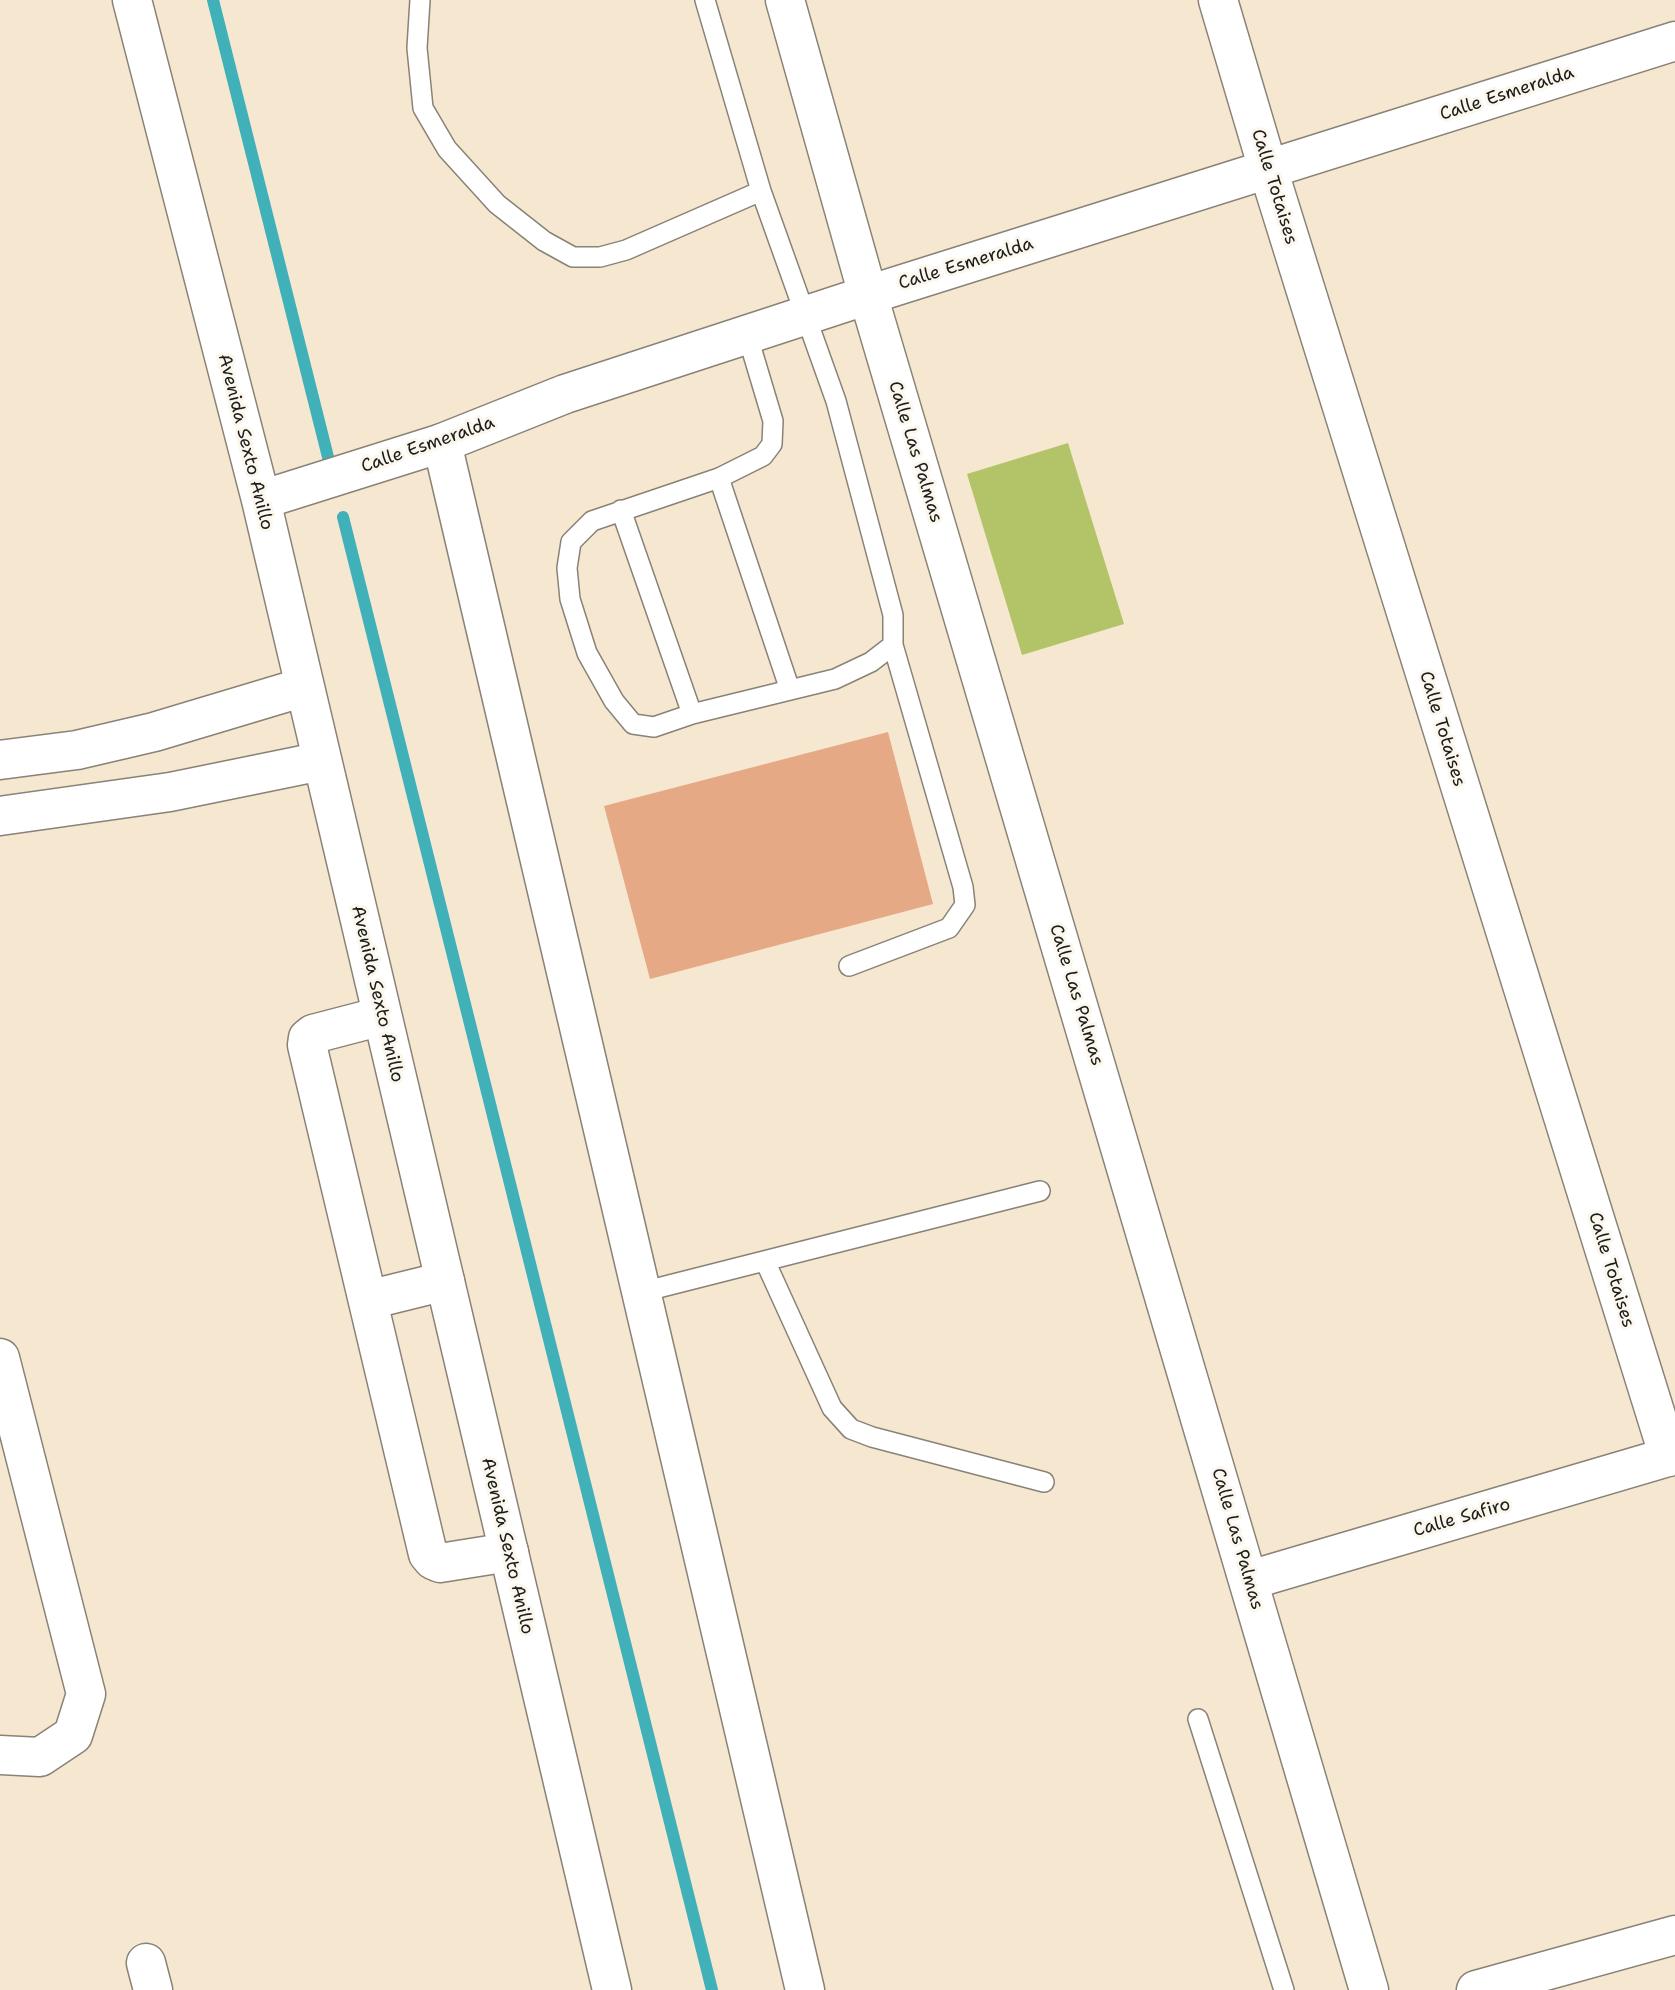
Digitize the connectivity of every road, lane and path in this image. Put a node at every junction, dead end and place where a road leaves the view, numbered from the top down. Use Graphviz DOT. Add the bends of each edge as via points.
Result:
graph roads {
  1 [pos="132,0"];
  2 [pos="420,0"];
  3 [pos="705,0"];
  4 [pos="785,0"];
  5 [pos="1218,0"];
  6 [pos="1675,41"];
  7 [pos="1268,169"];
  8 [pos="761,191"];
  9 [pos="868,295"];
  10 [pos="806,315"];
  11 [pos="747,334"];
  12 [pos="442,443"];
  13 [pos="719,478"];
  14 [pos="261,500"];
  15 [pos="621,510"];
  16 [pos="893,645"];
  17 [pos="304,687"];
  18 [pos="790,690"];
  19 [pos="692,714"];
  20 [pos="0,761"];
  21 [pos="322,761"];
  22 [pos="0,816"];
  23 [pos="849,967"];
  24 [pos="382,1016"];
  25 [pos="1040,1191"];
  26 [pos="765,1261"];
  27 [pos="445,1281"];
  28 [pos="642,1292"];
  29 [pos="368,1300"];
  30 [pos="0,1358"];
  31 [pos="1672,1456"];
  32 [pos="1044,1482"];
  33 [pos="509,1552"];
  34 [pos="1250,1580"];
  35 [pos="1198,1719"];
  36 [pos="0,1755"];
  37 [pos="1675,1935"];
  38 [pos="612,1990"];
  39 [pos="805,1990"];
  40 [pos="1284,1990"];
  41 [pos="1369,1990"];
  42 [pos="1476,1990"];
  1 -- 14 [label="street, Avenida Sexto Anillo"];
  2 -- 8 [label="lane" via="417,48 423,108 447,149 497,204 544,241 573,257 600,257"];
  3 -- 8 [label="lane"];
  4 -- 9 [label="street, Calle Las Palmas"];
  5 -- 7 [label="street, Calle Totaises"];
  6 -- 7 [label="street, Calle Esmeralda"];
  7 -- 9 [label="street, Calle Esmeralda"];
  7 -- 31 [label="street, Calle Totaises"];
  8 -- 10 [label="lane"];
  9 -- 10 [label="street, Calle Esmeralda"];
  9 -- 34 [label="street, Calle Las Palmas"];
  10 -- 11 [label="street, Calle Esmeralda"];
  10 -- 16 [label="lane" via="840,414 893,615"];
  11 -- 12 [label="street, Calle Esmeralda" via="565,394"];
  11 -- 13 [label="lane" via="773,421 772,444 763,456"];
  12 -- 14 [label="street, Calle Esmeralda"];
  12 -- 28 [label="street"];
  13 -- 15 [label="lane"];
  13 -- 18 [label="lane"];
  14 -- 17 [label="street, Avenida Sexto Anillo"];
  15 -- 19 [label="lane"];
  15 -- 19 [label="lane" via="592,522 571,542 567,568 570,599 587,653 633,724 654,727"];
  16 -- 18 [label="lane" via="871,662 835,679"];
  16 -- 23 [label="lane" via="965,905 949,928"];
  17 -- 20 [label="street" via="154,732"];
  17 -- 21 [label="street, Avenida Sexto Anillo"];
  18 -- 19 [label="lane"];
  21 -- 22 [label="street" via="170,792"];
  21 -- 24 [label="street, Avenida Sexto Anillo"];
  24 -- 27 [label="street, Avenida Sexto Anillo"];
  24 -- 29 [label="street" via="313,1034 307,1045"];
  25 -- 26 [label="lane"];
  26 -- 28 [label="lane"];
  26 -- 32 [label="lane" via="832,1408 851,1429"];
  27 -- 29 [label="street"];
  27 -- 33 [label="street, Avenida Sexto Anillo"];
  28 -- 39 [label="street"];
  29 -- 33 [label="street" via="428,1554 440,1563"];
  30 -- 36 [label="street" via="86,1694 73,1735 40,1757"];
  31 -- 34 [label="street, Calle Safiro"];
  33 -- 38 [label="street, Avenida Sexto Anillo"];
  34 -- 41 [label="street, Calle Las Palmas"];
  35 -- 40 [label="lane"];
  37 -- 42 [label="street"];
}
